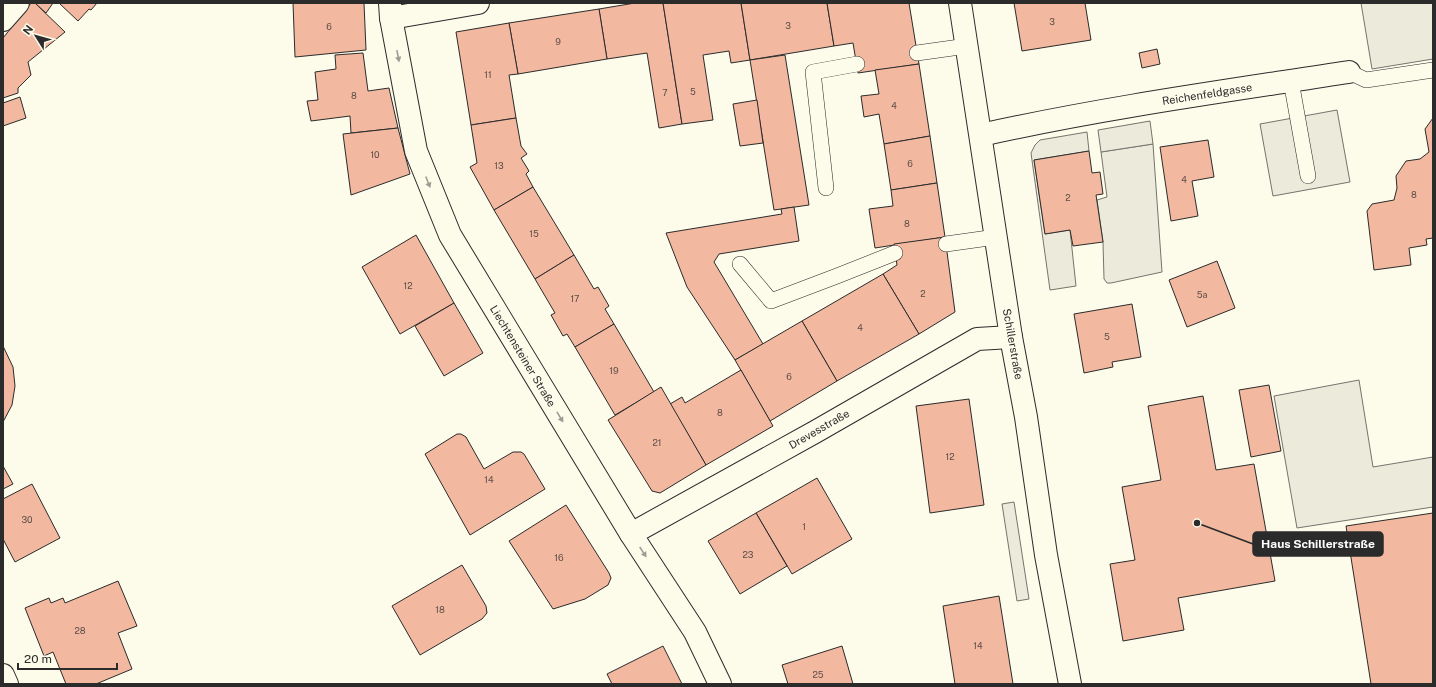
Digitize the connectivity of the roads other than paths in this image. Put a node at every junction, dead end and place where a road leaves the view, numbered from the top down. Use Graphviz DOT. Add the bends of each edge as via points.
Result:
graph roads {
  1 [pos="18,3"];
  2 [pos="478,3"];
  3 [pos="960,3"];
  4 [pos="390,11"];
  5 [pos="3,20"];
  6 [pos="967,46"];
  7 [pos="917,53"];
  8 [pos="857,64"];
  9 [pos="1433,70"];
  10 [pos="1349,72"];
  11 [pos="1291,81"];
  12 [pos="981,135"];
  13 [pos="1308,176"];
  14 [pos="826,188"];
  15 [pos="996,237"];
  16 [pos="946,244"];
  17 [pos="895,253"];
  18 [pos="740,264"];
  19 [pos="1011,336"];
  20 [pos="631,534"];
  21 [pos="3,675"];
  22 [pos="7,684"];
  23 [pos="720,684"];
  24 [pos="1070,684"];
  1 -- 5 [label="street"];
  2 -- 4 [label="street"];
  3 -- 6 [label="street, Schillerstraße"];
  4 -- 20 [label="street, Liechtensteiner Straße, one-way" via="416,151 450,235"];
  6 -- 7 [label="lane"];
  6 -- 12 [label="street, Schillerstraße"];
  8 -- 14 [label="lane" via="813,72"];
  9 -- 10 [label="lane, Reichenfeldgasse" via="1366,80"];
  10 -- 11 [label="street, Reichenfeldgasse"];
  11 -- 12 [label="street, Reichenfeldgasse" via="1078,115"];
  11 -- 13 [label="lane"];
  12 -- 15 [label="street, Schillerstraße"];
  15 -- 16 [label="lane"];
  15 -- 19 [label="street, Schillerstraße"];
  17 -- 18 [label="lane" via="770,300"];
  19 -- 20 [label="street, Drevesstraße" via="977,339"];
  19 -- 24 [label="street, Schillerstraße" via="1026,417 1046,555"];
  20 -- 23 [label="street, Liechtensteiner Straße, one-way" via="695,632"];
  21 -- 22 [label="street"];
}
